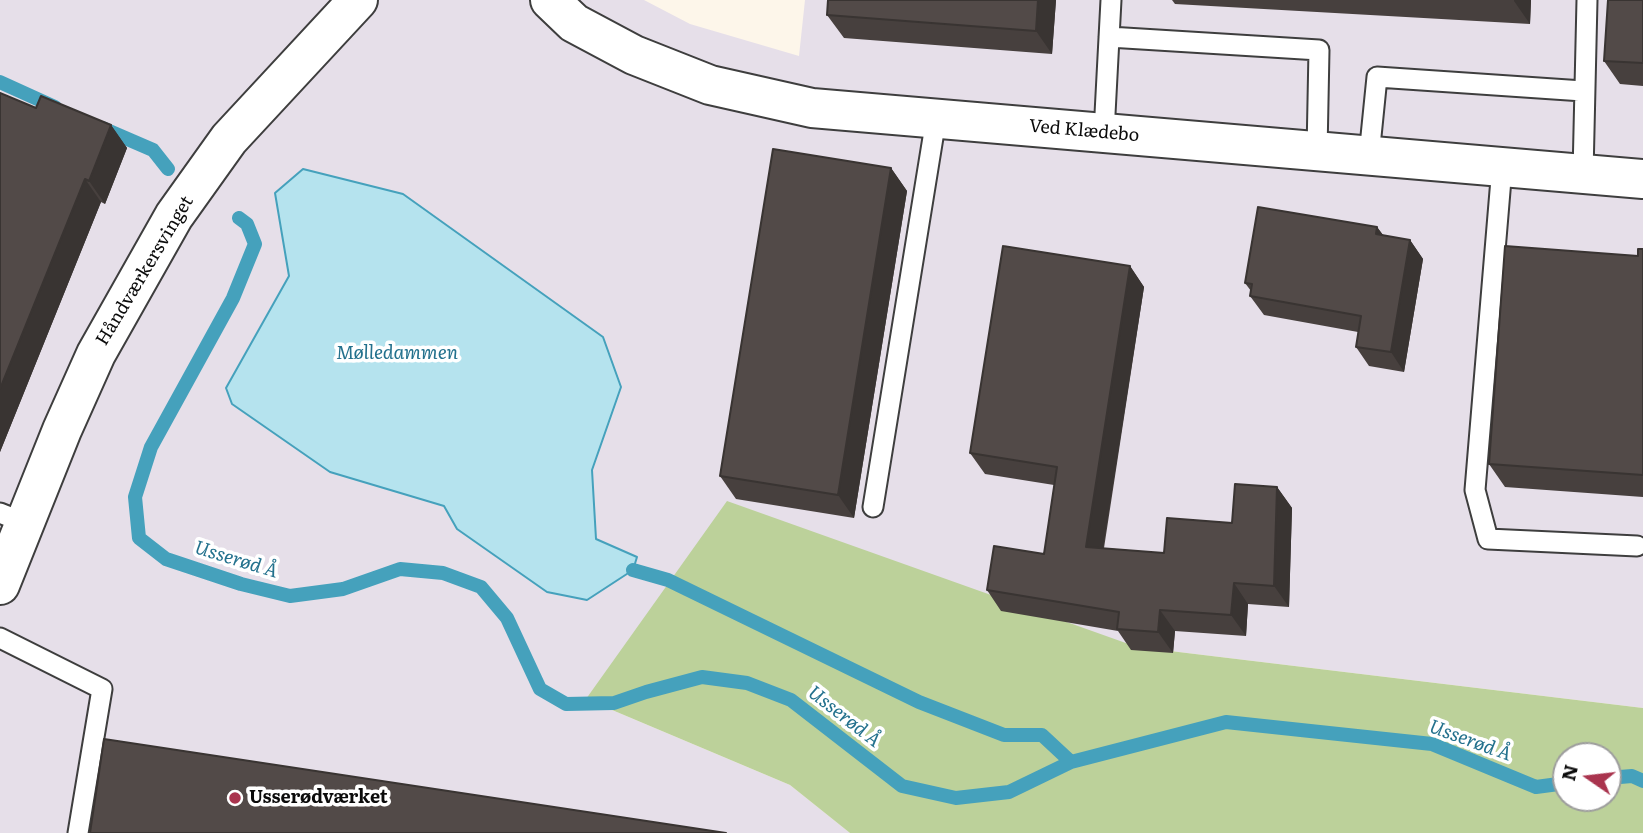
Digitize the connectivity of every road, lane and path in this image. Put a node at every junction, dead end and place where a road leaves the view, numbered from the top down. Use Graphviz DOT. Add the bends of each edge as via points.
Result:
graph roads {
  1 [pos="358,0"];
  2 [pos="550,0"];
  3 [pos="1111,0"];
  4 [pos="1587,0"];
  5 [pos="1109,37"];
  6 [pos="1583,91"];
  7 [pos="936,119"];
  8 [pos="1104,133"];
  9 [pos="1317,152"];
  10 [pos="1369,156"];
  11 [pos="1502,167"];
  12 [pos="1583,174"];
  13 [pos="1643,179"];
  14 [pos="873,507"];
  15 [pos="12,518"];
  16 [pos="1637,546"];
  17 [pos="0,584"];
  18 [pos="0,638"];
  19 [pos="78,833"];
  1 -- 15 [label="street, Håndværkersvinget" via="229,139 174,216 96,354 62,429"];
  2 -- 7 [label="street, Ved Klædebo" via="574,23 634,55 710,85 811,108"];
  3 -- 5 [label="lane"];
  4 -- 6 [label="lane"];
  5 -- 8 [label="lane"];
  5 -- 9 [label="lane" via="1319,50"];
  6 -- 10 [label="lane" via="1377,77"];
  6 -- 12 [label="lane"];
  7 -- 8 [label="street, Ved Klædebo"];
  7 -- 14 [label="lane"];
  8 -- 9 [label="street, Ved Klædebo"];
  9 -- 10 [label="street, Ved Klædebo"];
  10 -- 11 [label="street, Ved Klædebo"];
  11 -- 12 [label="street, Ved Klædebo"];
  11 -- 16 [label="lane" via="1475,490 1488,538"];
  12 -- 13 [label="street, Ved Klædebo"];
  15 -- 17 [label="street, Håndværkersvinget"];
  18 -- 19 [label="lane" via="102,689"];
}
